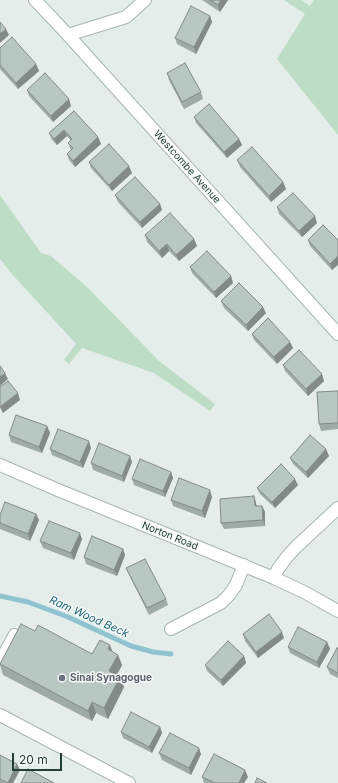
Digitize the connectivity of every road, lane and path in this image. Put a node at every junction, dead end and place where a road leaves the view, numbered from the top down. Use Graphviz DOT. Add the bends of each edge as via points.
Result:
graph roads {
  1 [pos="35,0"];
  2 [pos="145,0"];
  3 [pos="68,35"];
  4 [pos="338,334"];
  5 [pos="0,465"];
  6 [pos="338,508"];
  7 [pos="244,565"];
  8 [pos="274,578"];
  9 [pos="338,611"];
  10 [pos="171,629"];
  11 [pos="14,634"];
  12 [pos="0,660"];
  13 [pos="0,716"];
  14 [pos="129,783"];
  1 -- 3 [label="street, Westcombe Avenue"];
  2 -- 3 [label="street" via="126,17"];
  3 -- 4 [label="street, Westcombe Avenue"];
  5 -- 7 [label="street, Norton Road"];
  6 -- 8 [label="street" via="291,552"];
  7 -- 8 [label="street, Norton Road"];
  7 -- 10 [label="street" via="236,585 221,603"];
  8 -- 9 [label="street, Norton Road"];
  11 -- 12 [label="lane"];
  13 -- 14 [label="street"];
}
